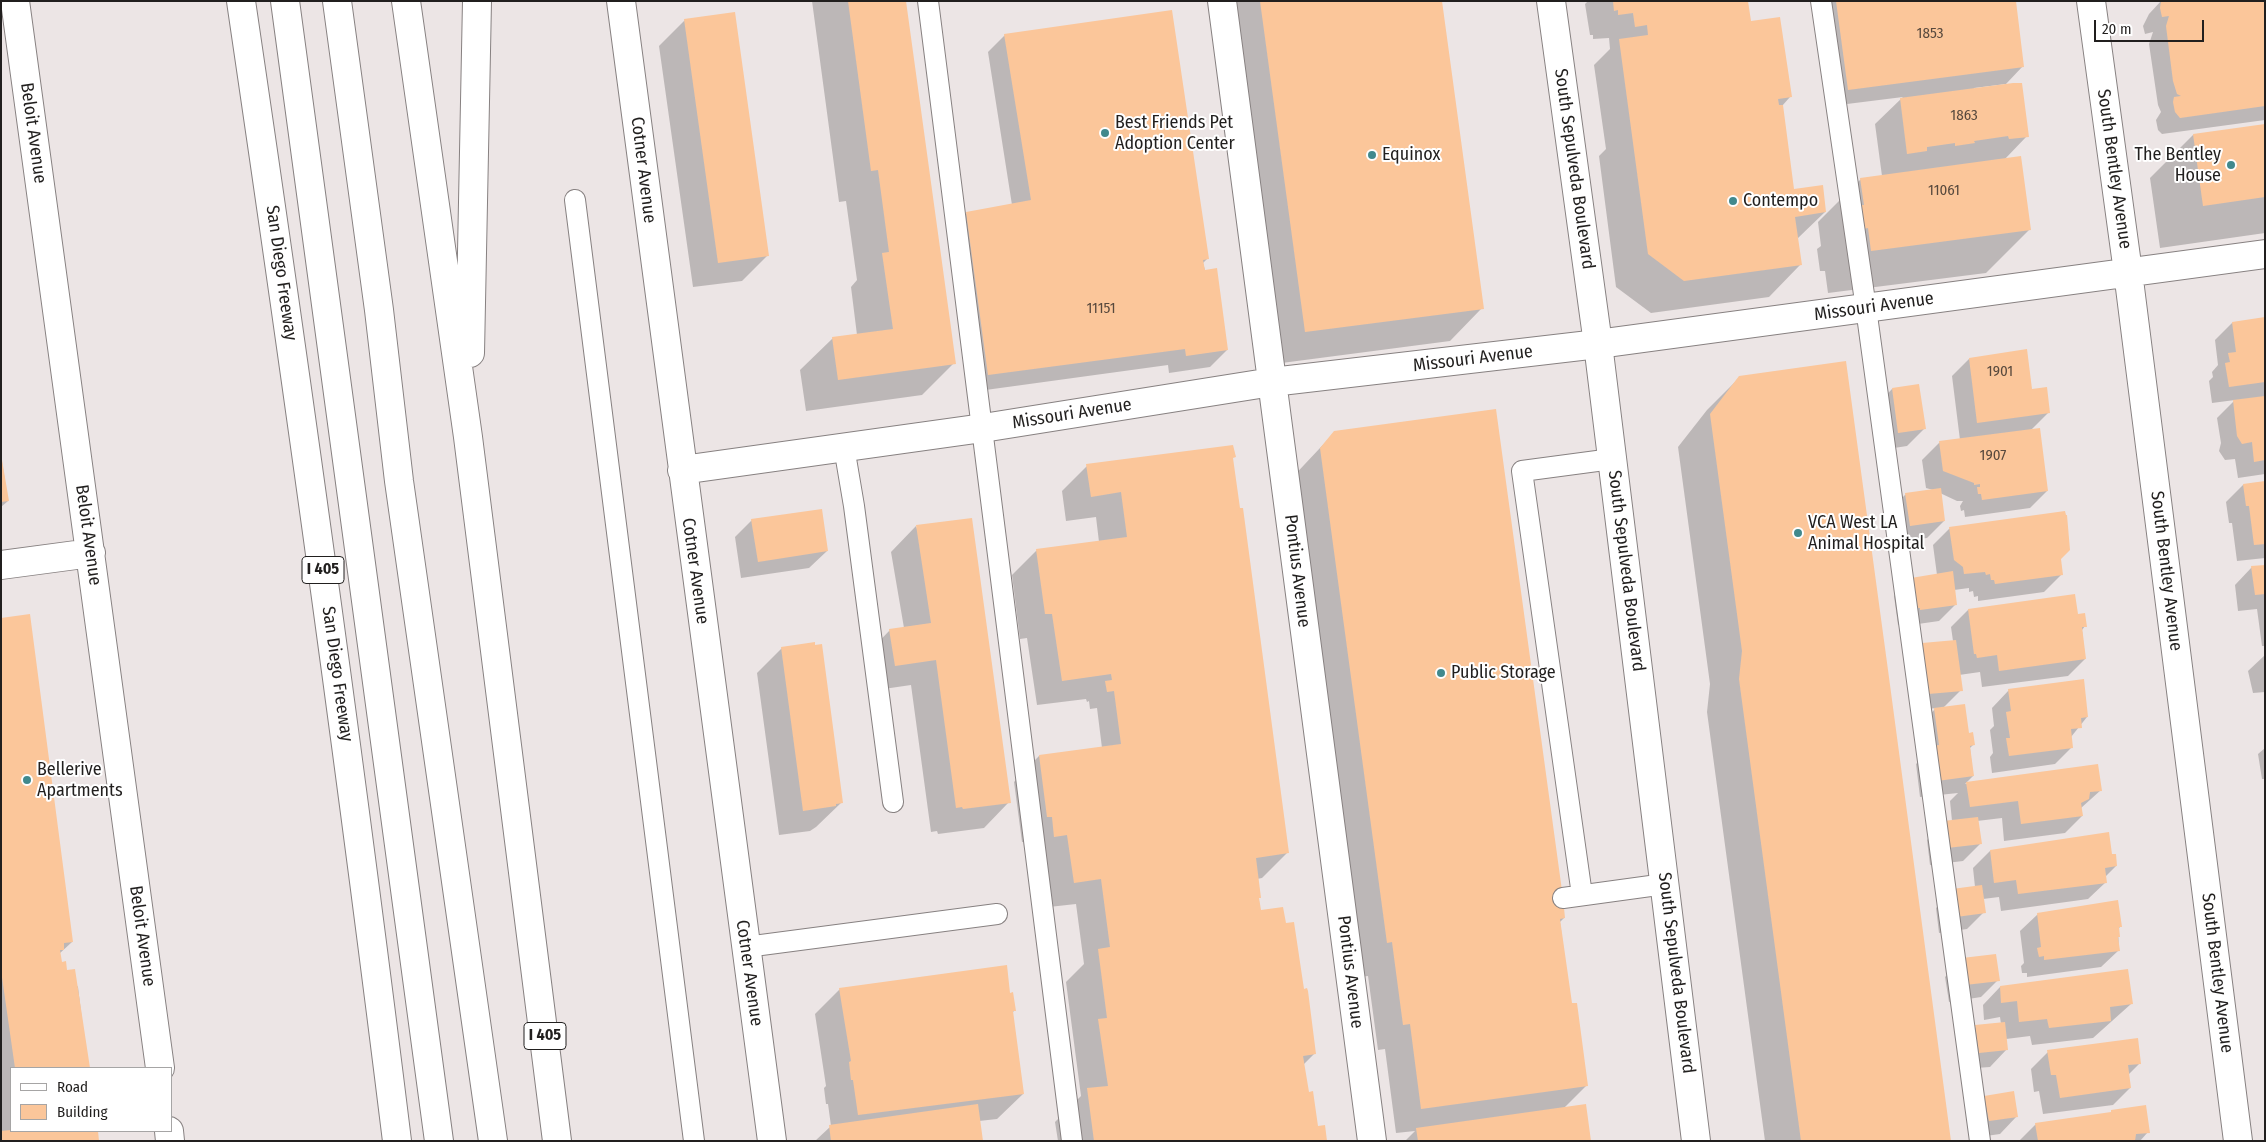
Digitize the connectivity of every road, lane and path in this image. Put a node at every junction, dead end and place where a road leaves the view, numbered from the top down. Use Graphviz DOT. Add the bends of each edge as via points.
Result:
graph roads {
  1 [pos="15,1"];
  2 [pos="240,1"];
  3 [pos="286,1"];
  4 [pos="337,1"];
  5 [pos="406,1"];
  6 [pos="477,1"];
  7 [pos="621,1"];
  8 [pos="928,1"];
  9 [pos="1222,1"];
  10 [pos="1551,1"];
  11 [pos="1821,1"];
  12 [pos="2091,1"];
  13 [pos="575,200"];
  14 [pos="2265,254"];
  15 [pos="2128,272"];
  16 [pos="1866,308"];
  17 [pos="1598,344"];
  18 [pos="1272,382"];
  19 [pos="983,428"];
  20 [pos="468,437"];
  21 [pos="844,447"];
  22 [pos="1612,459"];
  23 [pos="682,470"];
  24 [pos="90,553"];
  25 [pos="1,565"];
  26 [pos="892,802"];
  27 [pos="1665,884"];
  28 [pos="997,914"];
  29 [pos="746,947"];
  30 [pos="160,1067"];
  31 [pos="397,1141"];
  32 [pos="439,1141"];
  33 [pos="493,1141"];
  34 [pos="557,1141"];
  35 [pos="694,1141"];
  36 [pos="772,1141"];
  37 [pos="1072,1141"];
  38 [pos="1372,1141"];
  39 [pos="1696,1141"];
  40 [pos="1980,1141"];
  41 [pos="2238,1141"];
  1 -- 24 [label="main road, Beloit Avenue"];
  2 -- 31 [label="main road, San Diego Freeway / I 405" via="308,458"];
  3 -- 32 [label="main road"];
  4 -- 33 [label="main road" via="399,481"];
  5 -- 20 [label="main road, I 405"];
  6 -- 20 [label="main road"];
  7 -- 23 [label="main road, Cotner Avenue"];
  8 -- 19 [label="lane"];
  9 -- 18 [label="main road, Pontius Avenue"];
  10 -- 17 [label="main road, South Sepulveda Boulevard"];
  11 -- 16 [label="lane"];
  12 -- 15 [label="main road, South Bentley Avenue"];
  13 -- 35 [label="lane"];
  14 -- 15 [label="main road, Missouri Avenue"];
  15 -- 16 [label="main road, Missouri Avenue"];
  15 -- 41 [label="main road, South Bentley Avenue"];
  16 -- 17 [label="main road, Missouri Avenue"];
  16 -- 40 [label="lane"];
  17 -- 18 [label="main road, Missouri Avenue"];
  17 -- 22 [label="main road, South Sepulveda Boulevard"];
  18 -- 19 [label="main road, Missouri Avenue"];
  18 -- 38 [label="main road, Pontius Avenue"];
  19 -- 21 [label="main road, Missouri Avenue"];
  19 -- 37 [label="lane"];
  20 -- 34 [label="main road, I 405"];
  21 -- 23 [label="main road, Missouri Avenue"];
  21 -- 26 [label="lane"];
  22 -- 27 [label="main road, South Sepulveda Boulevard"];
  22 -- 27 [label="lane" via="1522,471 1572,897"];
  23 -- 29 [label="main road, Cotner Avenue"];
  24 -- 25 [label="main road"];
  24 -- 30 [label="main road, Beloit Avenue"];
  27 -- 39 [label="main road, South Sepulveda Boulevard"];
  28 -- 29 [label="lane"];
  29 -- 36 [label="main road, Cotner Avenue"];
}
